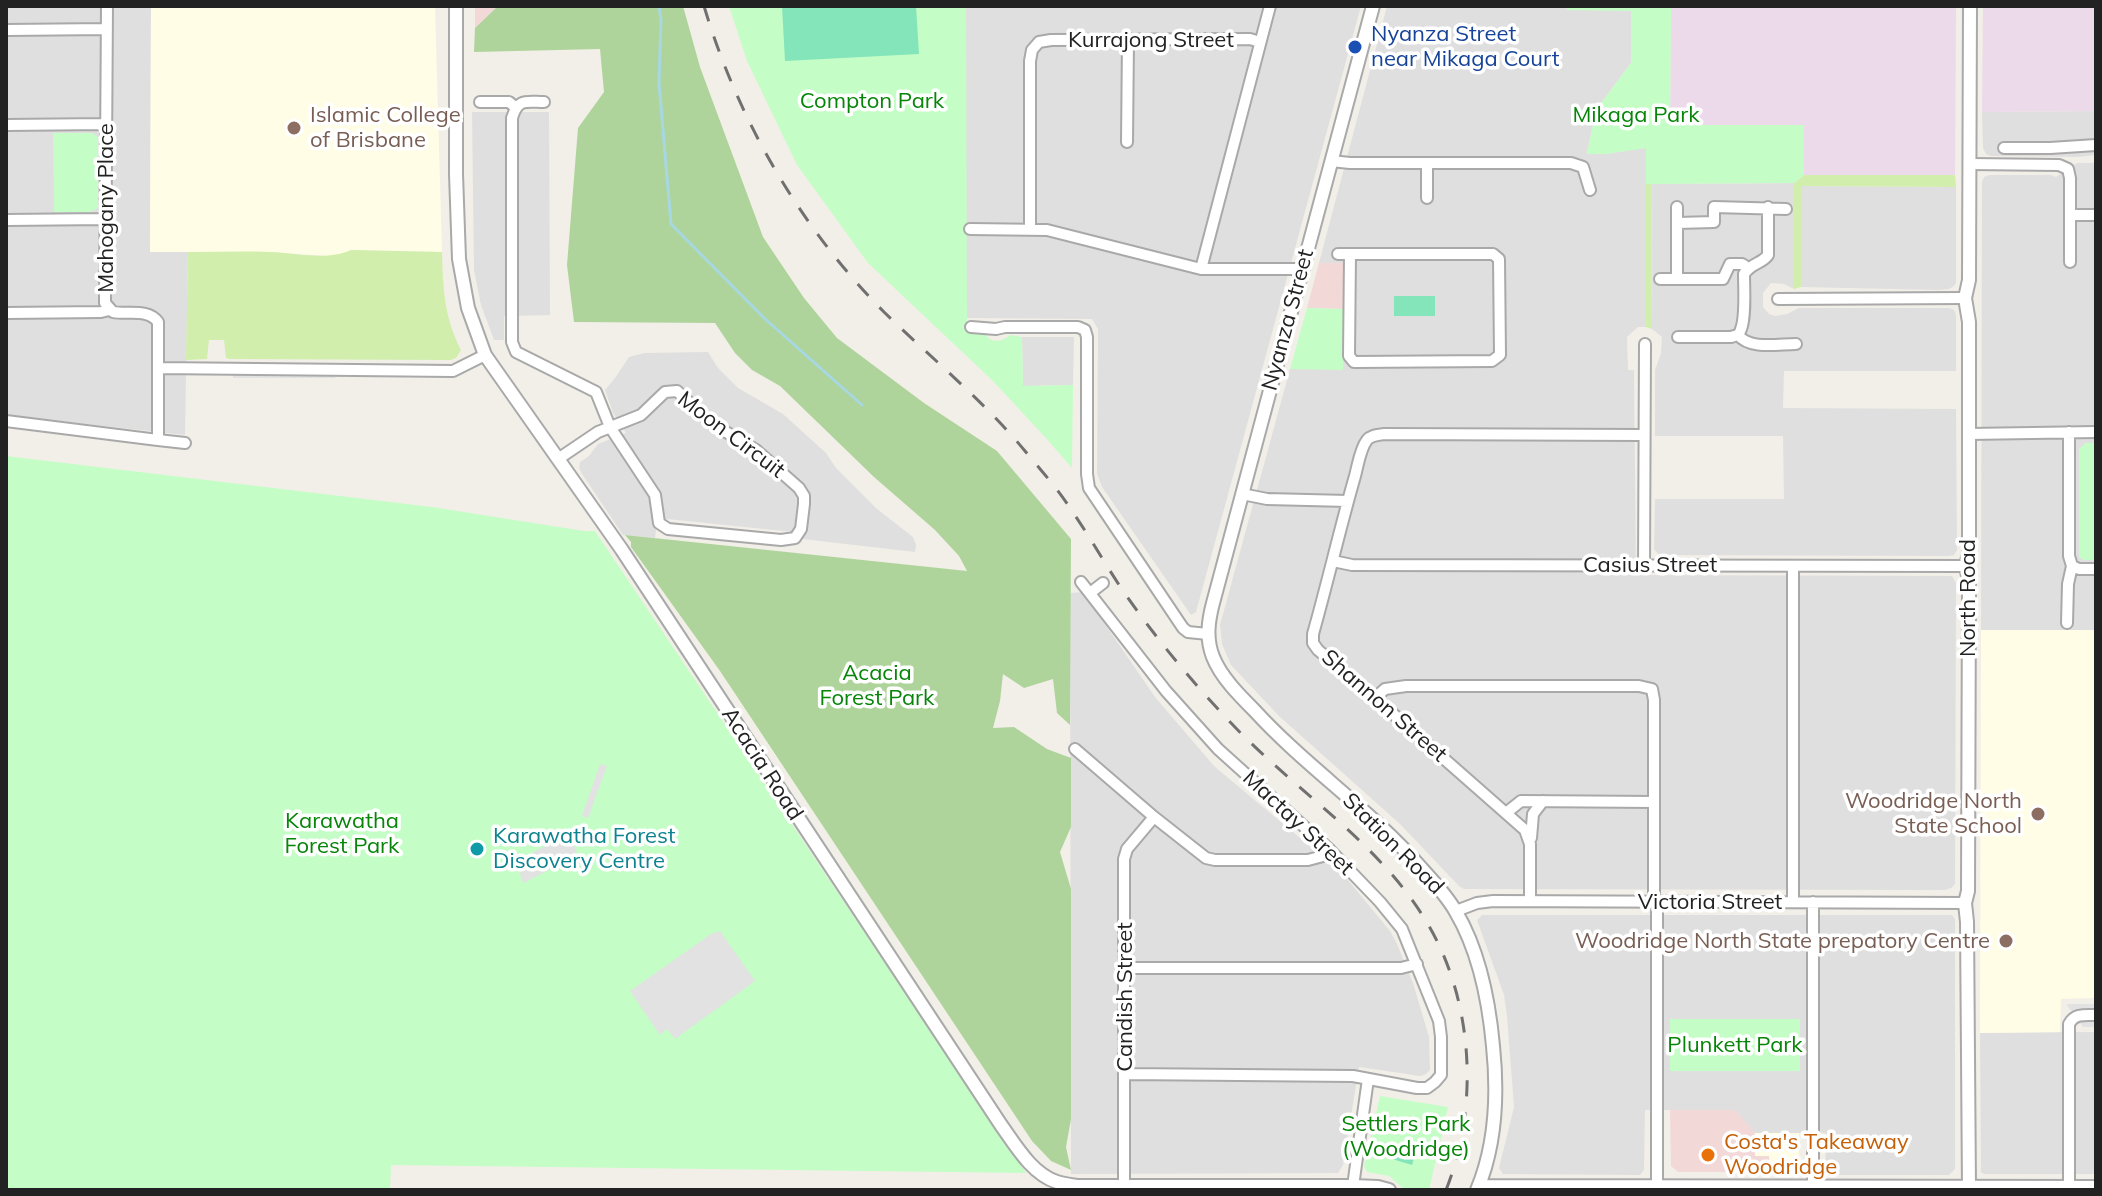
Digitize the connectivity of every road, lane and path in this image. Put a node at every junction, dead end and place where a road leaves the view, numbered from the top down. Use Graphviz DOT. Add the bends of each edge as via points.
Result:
graph roads {
  1 [pos="107,6"];
  2 [pos="456,6"];
  3 [pos="1270,6"];
  4 [pos="1373,6"];
  5 [pos="1970,6"];
  6 [pos="107,29"];
  7 [pos="6,30"];
  8 [pos="1128,40"];
  9 [pos="1260,42"];
  10 [pos="480,102"];
  11 [pos="544,102"];
  12 [pos="515,107"];
  13 [pos="106,124"];
  14 [pos="6,125"];
  15 [pos="1127,142"];
  16 [pos="2096,145"];
  17 [pos="2004,148"];
  18 [pos="1331,161"];
  19 [pos="1427,164"];
  20 [pos="1970,164"];
  21 [pos="1590,190"];
  22 [pos="1427,198"];
  23 [pos="1677,207"];
  24 [pos="1768,207"];
  25 [pos="1786,209"];
  26 [pos="2070,215"];
  27 [pos="2096,215"];
  28 [pos="106,219"];
  29 [pos="6,220"];
  30 [pos="1677,223"];
  31 [pos="1030,228"];
  32 [pos="970,229"];
  33 [pos="1344,254"];
  34 [pos="2070,262"];
  35 [pos="1748,268"];
  36 [pos="1201,269"];
  37 [pos="1302,269"];
  38 [pos="1660,279"];
  39 [pos="1677,279"];
  40 [pos="1965,298"];
  41 [pos="1778,299"];
  42 [pos="109,310"];
  43 [pos="6,313"];
  44 [pos="971,327"];
  45 [pos="1738,335"];
  46 [pos="1678,337"];
  47 [pos="1645,344"];
  48 [pos="1796,344"];
  49 [pos="485,355"];
  50 [pos="158,368"];
  51 [pos="6,421"];
  52 [pos="610,427"];
  53 [pos="2069,432"];
  54 [pos="2096,432"];
  55 [pos="1969,434"];
  56 [pos="1644,435"];
  57 [pos="158,440"];
  58 [pos="185,443"];
  59 [pos="558,459"];
  60 [pos="1242,494"];
  61 [pos="1348,501"];
  62 [pos="1333,561"];
  63 [pos="1644,565"];
  64 [pos="1793,566"];
  65 [pos="1966,566"];
  66 [pos="2072,566"];
  67 [pos="2096,569"];
  68 [pos="1081,582"];
  69 [pos="1103,583"];
  70 [pos="1090,593"];
  71 [pos="2067,623"];
  72 [pos="1208,634"];
  73 [pos="1375,698"];
  74 [pos="1075,749"];
  75 [pos="1488,797"];
  76 [pos="1522,801"];
  77 [pos="1542,801"];
  78 [pos="1654,802"];
  79 [pos="1509,815"];
  80 [pos="1154,817"];
  81 [pos="1530,844"];
  82 [pos="1330,850"];
  83 [pos="1530,901"];
  84 [pos="1655,902"];
  85 [pos="1793,902"];
  86 [pos="1813,902"];
  87 [pos="1965,903"];
  88 [pos="1456,911"];
  89 [pos="1417,964"];
  90 [pos="1125,968"];
  91 [pos="2096,1015"];
  92 [pos="1125,1074"];
  93 [pos="1368,1079"];
  94 [pos="1353,1186"];
  95 [pos="1124,1187"];
  96 [pos="2069,1187"];
  97 [pos="2096,1187"];
  98 [pos="1478,1188"];
  99 [pos="1657,1188"];
  100 [pos="1813,1188"];
  101 [pos="1969,1189"];
  102 [pos="1389,1190"];
  1 -- 6 [label="street, Mahogany Place"];
  2 -- 49 [label="street, Acacia Road" via="459,259 468,308"];
  3 -- 9 [label="street"];
  4 -- 18 [label="street, Nyanza Street"];
  5 -- 20 [label="street, North Road"];
  6 -- 7 [label="street"];
  6 -- 13 [label="street, Mahogany Place"];
  8 -- 9 [label="street, Kurrajong Street"];
  8 -- 15 [label="street"];
  8 -- 31 [label="street, Kurrajong Street" via="1051,40 1032,50"];
  9 -- 36 [label="street"];
  10 -- 12 [label="street" via="509,102"];
  11 -- 12 [label="street"];
  12 -- 52 [label="street" via="514,348 596,392"];
  13 -- 14 [label="street"];
  13 -- 28 [label="street, Mahogany Place"];
  16 -- 17 [label="street"];
  18 -- 19 [label="street"];
  18 -- 37 [label="street, Nyanza Street"];
  19 -- 21 [label="street" via="1571,163 1583,167"];
  19 -- 22 [label="street"];
  20 -- 26 [label="street" via="2068,169"];
  20 -- 40 [label="street, North Road"];
  23 -- 30 [label="street"];
  24 -- 25 [label="street"];
  24 -- 30 [label="street" via="1714,207 1714,222"];
  24 -- 35 [label="street" via="1768,255"];
  26 -- 27 [label="street"];
  26 -- 34 [label="street"];
  28 -- 29 [label="street"];
  28 -- 42 [label="street, Mahogany Place"];
  30 -- 39 [label="street"];
  31 -- 32 [label="street"];
  31 -- 36 [label="street"];
  33 -- 33 [label="street" via="1497,256 1500,355 1492,361 1354,362 1349,356"];
  35 -- 39 [label="street" via="1730,264 1723,279"];
  35 -- 45 [label="street"];
  36 -- 37 [label="street"];
  37 -- 60 [label="street, Nyanza Street"];
  38 -- 39 [label="street"];
  40 -- 41 [label="street"];
  40 -- 55 [label="street, North Road"];
  42 -- 43 [label="street"];
  42 -- 50 [label="street, Mahogany Place" via="153,315 158,322"];
  44 -- 72 [label="street" via="1085,330 1089,488 1183,628"];
  45 -- 46 [label="street"];
  45 -- 48 [label="street" via="1750,344"];
  47 -- 56 [label="street"];
  49 -- 50 [label="street" via="446,371"];
  49 -- 59 [label="street, Acacia Road"];
  50 -- 57 [label="street"];
  51 -- 57 [label="street"];
  52 -- 52 [label="street, Moon Circuit" via="655,495 662,526 781,540 795,538 801,529 804,496 799,488 677,391 665,392 641,415"];
  52 -- 59 [label="street, Moon Circuit"];
  53 -- 54 [label="street"];
  53 -- 55 [label="street"];
  53 -- 66 [label="street"];
  55 -- 65 [label="street, North Road"];
  56 -- 61 [label="street, Shannon Street" via="1375,435 1363,448"];
  56 -- 63 [label="street"];
  57 -- 58 [label="street"];
  59 -- 95 [label="street, Acacia Road" via="1028,1162 1056,1182"];
  60 -- 61 [label="street"];
  60 -- 72 [label="street, Nyanza Street"];
  61 -- 62 [label="street, Shannon Street"];
  62 -- 63 [label="street, Casius Street"];
  62 -- 73 [label="street, Shannon Street" via="1313,643"];
  63 -- 64 [label="street, Casius Street"];
  64 -- 65 [label="street, Casius Street"];
  64 -- 85 [label="street"];
  65 -- 87 [label="street, North Road"];
  66 -- 67 [label="street"];
  66 -- 71 [label="street"];
  68 -- 70 [label="street, Mactay Street"];
  69 -- 70 [label="street"];
  70 -- 82 [label="street, Mactay Street" via="1218,749"];
  72 -- 88 [label="street, Station Road" via="1214,659 1237,692 1383,827"];
  73 -- 75 [label="street, Shannon Street"];
  73 -- 78 [label="street" via="1385,689 1406,686 1652,689"];
  74 -- 80 [label="street"];
  75 -- 76 [label="street"];
  75 -- 79 [label="street, Shannon Street"];
  76 -- 77 [label="street"];
  76 -- 79 [label="street"];
  77 -- 78 [label="street"];
  77 -- 79 [label="street"];
  77 -- 81 [label="street" via="1532,816"];
  78 -- 84 [label="street"];
  79 -- 81 [label="street, Shannon Street" via="1525,830"];
  80 -- 82 [label="street" via="1206,858 1308,860"];
  80 -- 90 [label="street, Candish Street" via="1124,859"];
  81 -- 83 [label="street"];
  82 -- 89 [label="street, Mactay Street" via="1394,917"];
  83 -- 84 [label="street, Victoria Street"];
  83 -- 88 [label="street, Victoria Street" via="1477,903"];
  84 -- 85 [label="street, Victoria Street"];
  84 -- 99 [label="street"];
  85 -- 86 [label="street, Victoria Street"];
  86 -- 87 [label="street, Victoria Street"];
  86 -- 100 [label="street"];
  87 -- 101 [label="street, North Road"];
  88 -- 98 [label="street, Station Road" via="1480,976 1493,1049 1493,1124"];
  89 -- 90 [label="street"];
  89 -- 93 [label="street, Mactay Street" via="1440,1029 1441,1075 1427,1088"];
  90 -- 92 [label="street, Candish Street"];
  91 -- 96 [label="street" via="2077,1015 2069,1024"];
  92 -- 93 [label="street"];
  92 -- 95 [label="street, Candish Street"];
  93 -- 94 [label="street"];
  94 -- 95 [label="street, Acacia Road"];
  94 -- 102 [label="street, Acacia Road"];
  96 -- 97 [label="street"];
  96 -- 101 [label="street"];
  98 -- 99 [label="street"];
  99 -- 100 [label="street"];
  100 -- 101 [label="street"];
}
